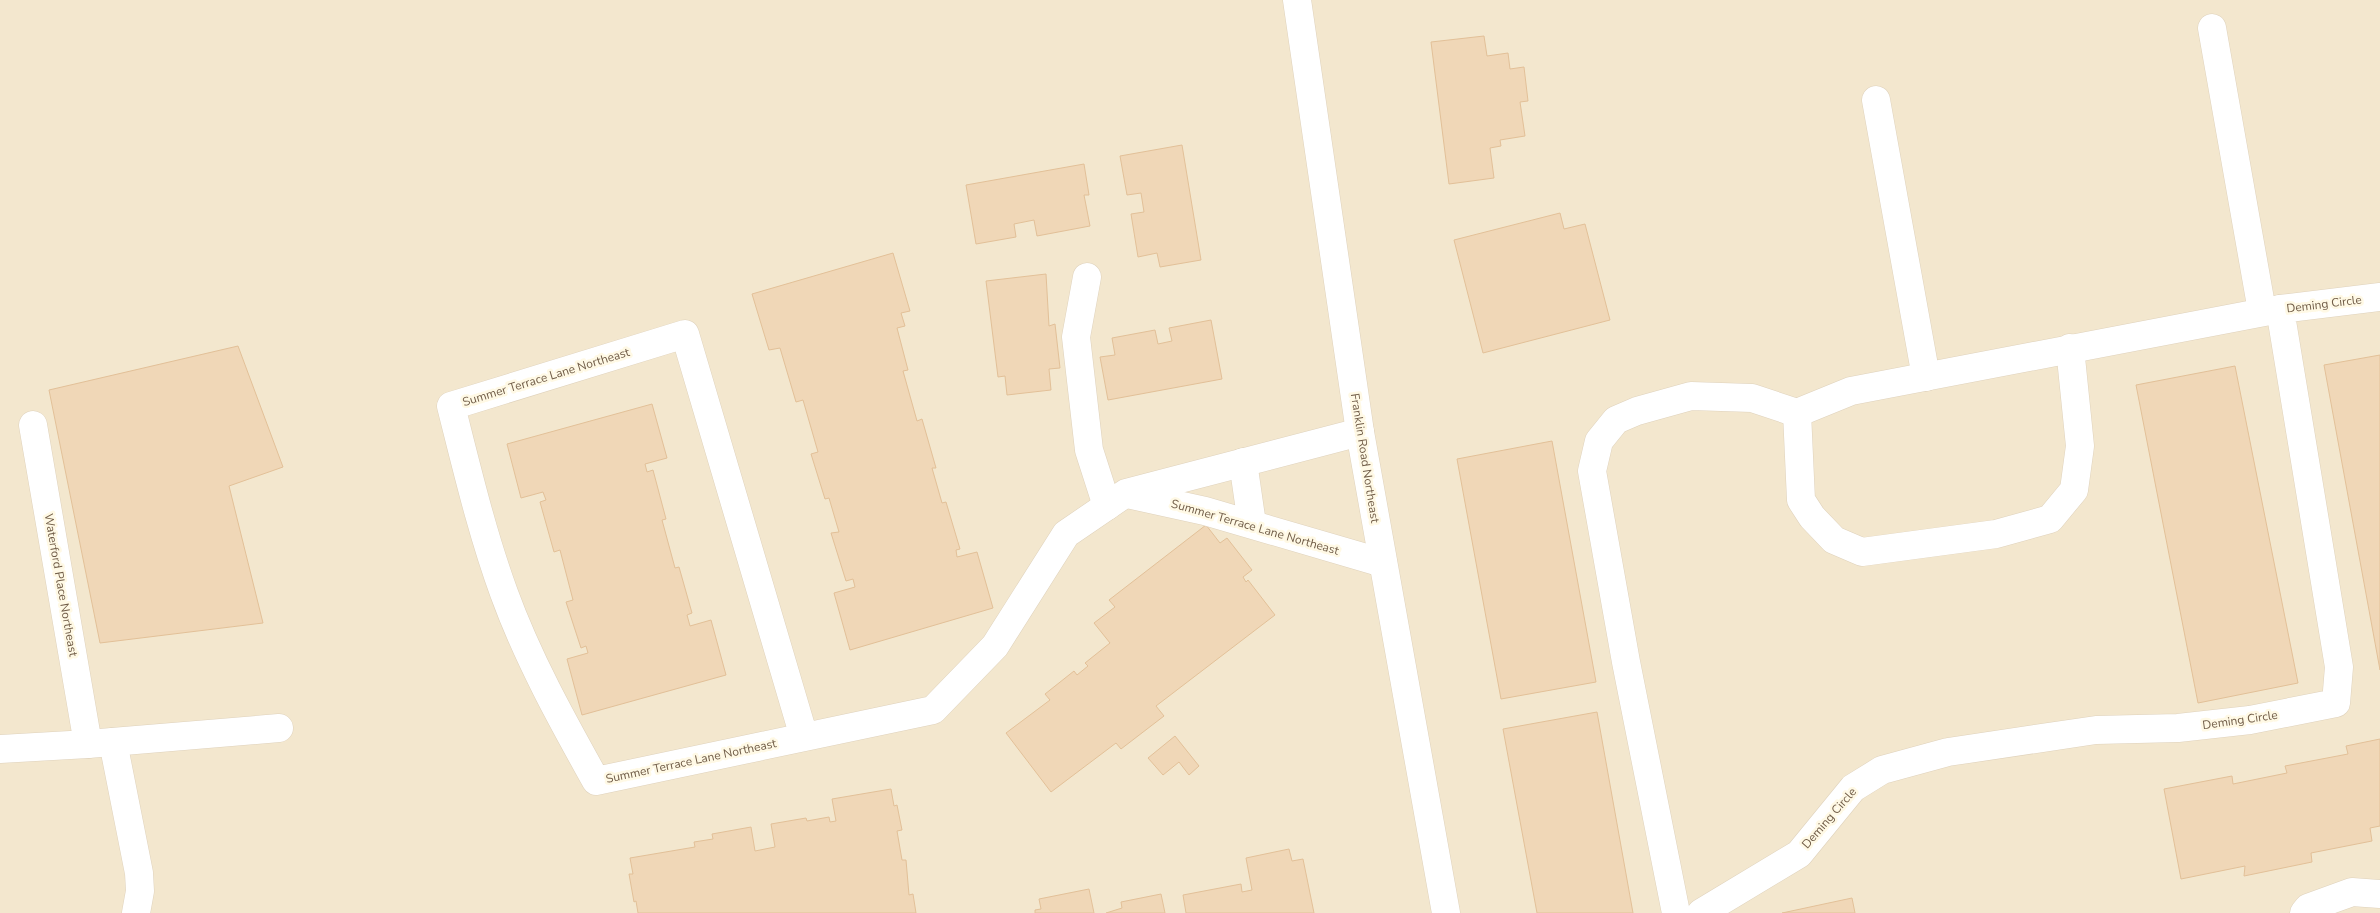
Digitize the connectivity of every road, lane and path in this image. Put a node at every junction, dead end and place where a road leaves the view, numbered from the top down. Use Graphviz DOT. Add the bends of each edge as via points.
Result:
graph roads {
  1 [pos="1297,0"];
  2 [pos="2212,28"];
  3 [pos="1876,100"];
  4 [pos="1086,278"];
  5 [pos="2380,297"];
  6 [pos="2271,310"];
  7 [pos="2070,348"];
  8 [pos="1926,377"];
  9 [pos="1797,413"];
  10 [pos="34,425"];
  11 [pos="1360,432"];
  12 [pos="1243,462"];
  13 [pos="1116,499"];
  14 [pos="1252,524"];
  15 [pos="1383,563"];
  16 [pos="279,728"];
  17 [pos="804,737"];
  18 [pos="100,743"];
  19 [pos="0,749"];
  20 [pos="2380,894"];
  21 [pos="136,913"];
  22 [pos="1446,913"];
  23 [pos="1676,913"];
  24 [pos="1701,913"];
  25 [pos="2304,913"];
  1 -- 11 [label="street, Franklin Road Northeast"];
  2 -- 6 [label="street"];
  3 -- 8 [label="street"];
  4 -- 13 [label="street" via="1076,337 1090,450"];
  5 -- 6 [label="street, Deming Circle"];
  6 -- 7 [label="street"];
  6 -- 24 [label="street, Deming Circle" via="2340,667 2336,702 2250,720 2178,728 2096,730 1948,752 1882,770 1853,788 1799,854"];
  7 -- 8 [label="street"];
  7 -- 9 [label="street" via="2080,446 2074,490 2050,519 1996,534 1862,552 1834,540 1801,500"];
  8 -- 9 [label="street" via="1851,391"];
  9 -- 23 [label="street" via="1752,398 1691,396 1637,410 1616,420 1599,441 1592,471"];
  10 -- 18 [label="street, Waterford Place Northeast"];
  11 -- 12 [label="street, Summer Terrace Lane Northeast"];
  11 -- 15 [label="street, Franklin Road Northeast"];
  12 -- 13 [label="street, Summer Terrace Lane Northeast"];
  12 -- 14 [label="street"];
  13 -- 14 [label="street, Summer Terrace Lane Northeast" via="1189,507"];
  13 -- 17 [label="street, Summer Terrace Lane Northeast" via="1066,534 995,646 933,710"];
  14 -- 15 [label="street, Summer Terrace Lane Northeast"];
  15 -- 22 [label="street, Franklin Road Northeast"];
  16 -- 18 [label="street"];
  17 -- 17 [label="street, Summer Terrace Lane Northeast" via="596,781 541,681 504,593 452,406 685,334"];
  18 -- 19 [label="street"];
  18 -- 21 [label="street, Waterford Place Northeast" via="139,873"];
  20 -- 25 [label="street" via="2352,892 2308,908"];
}
